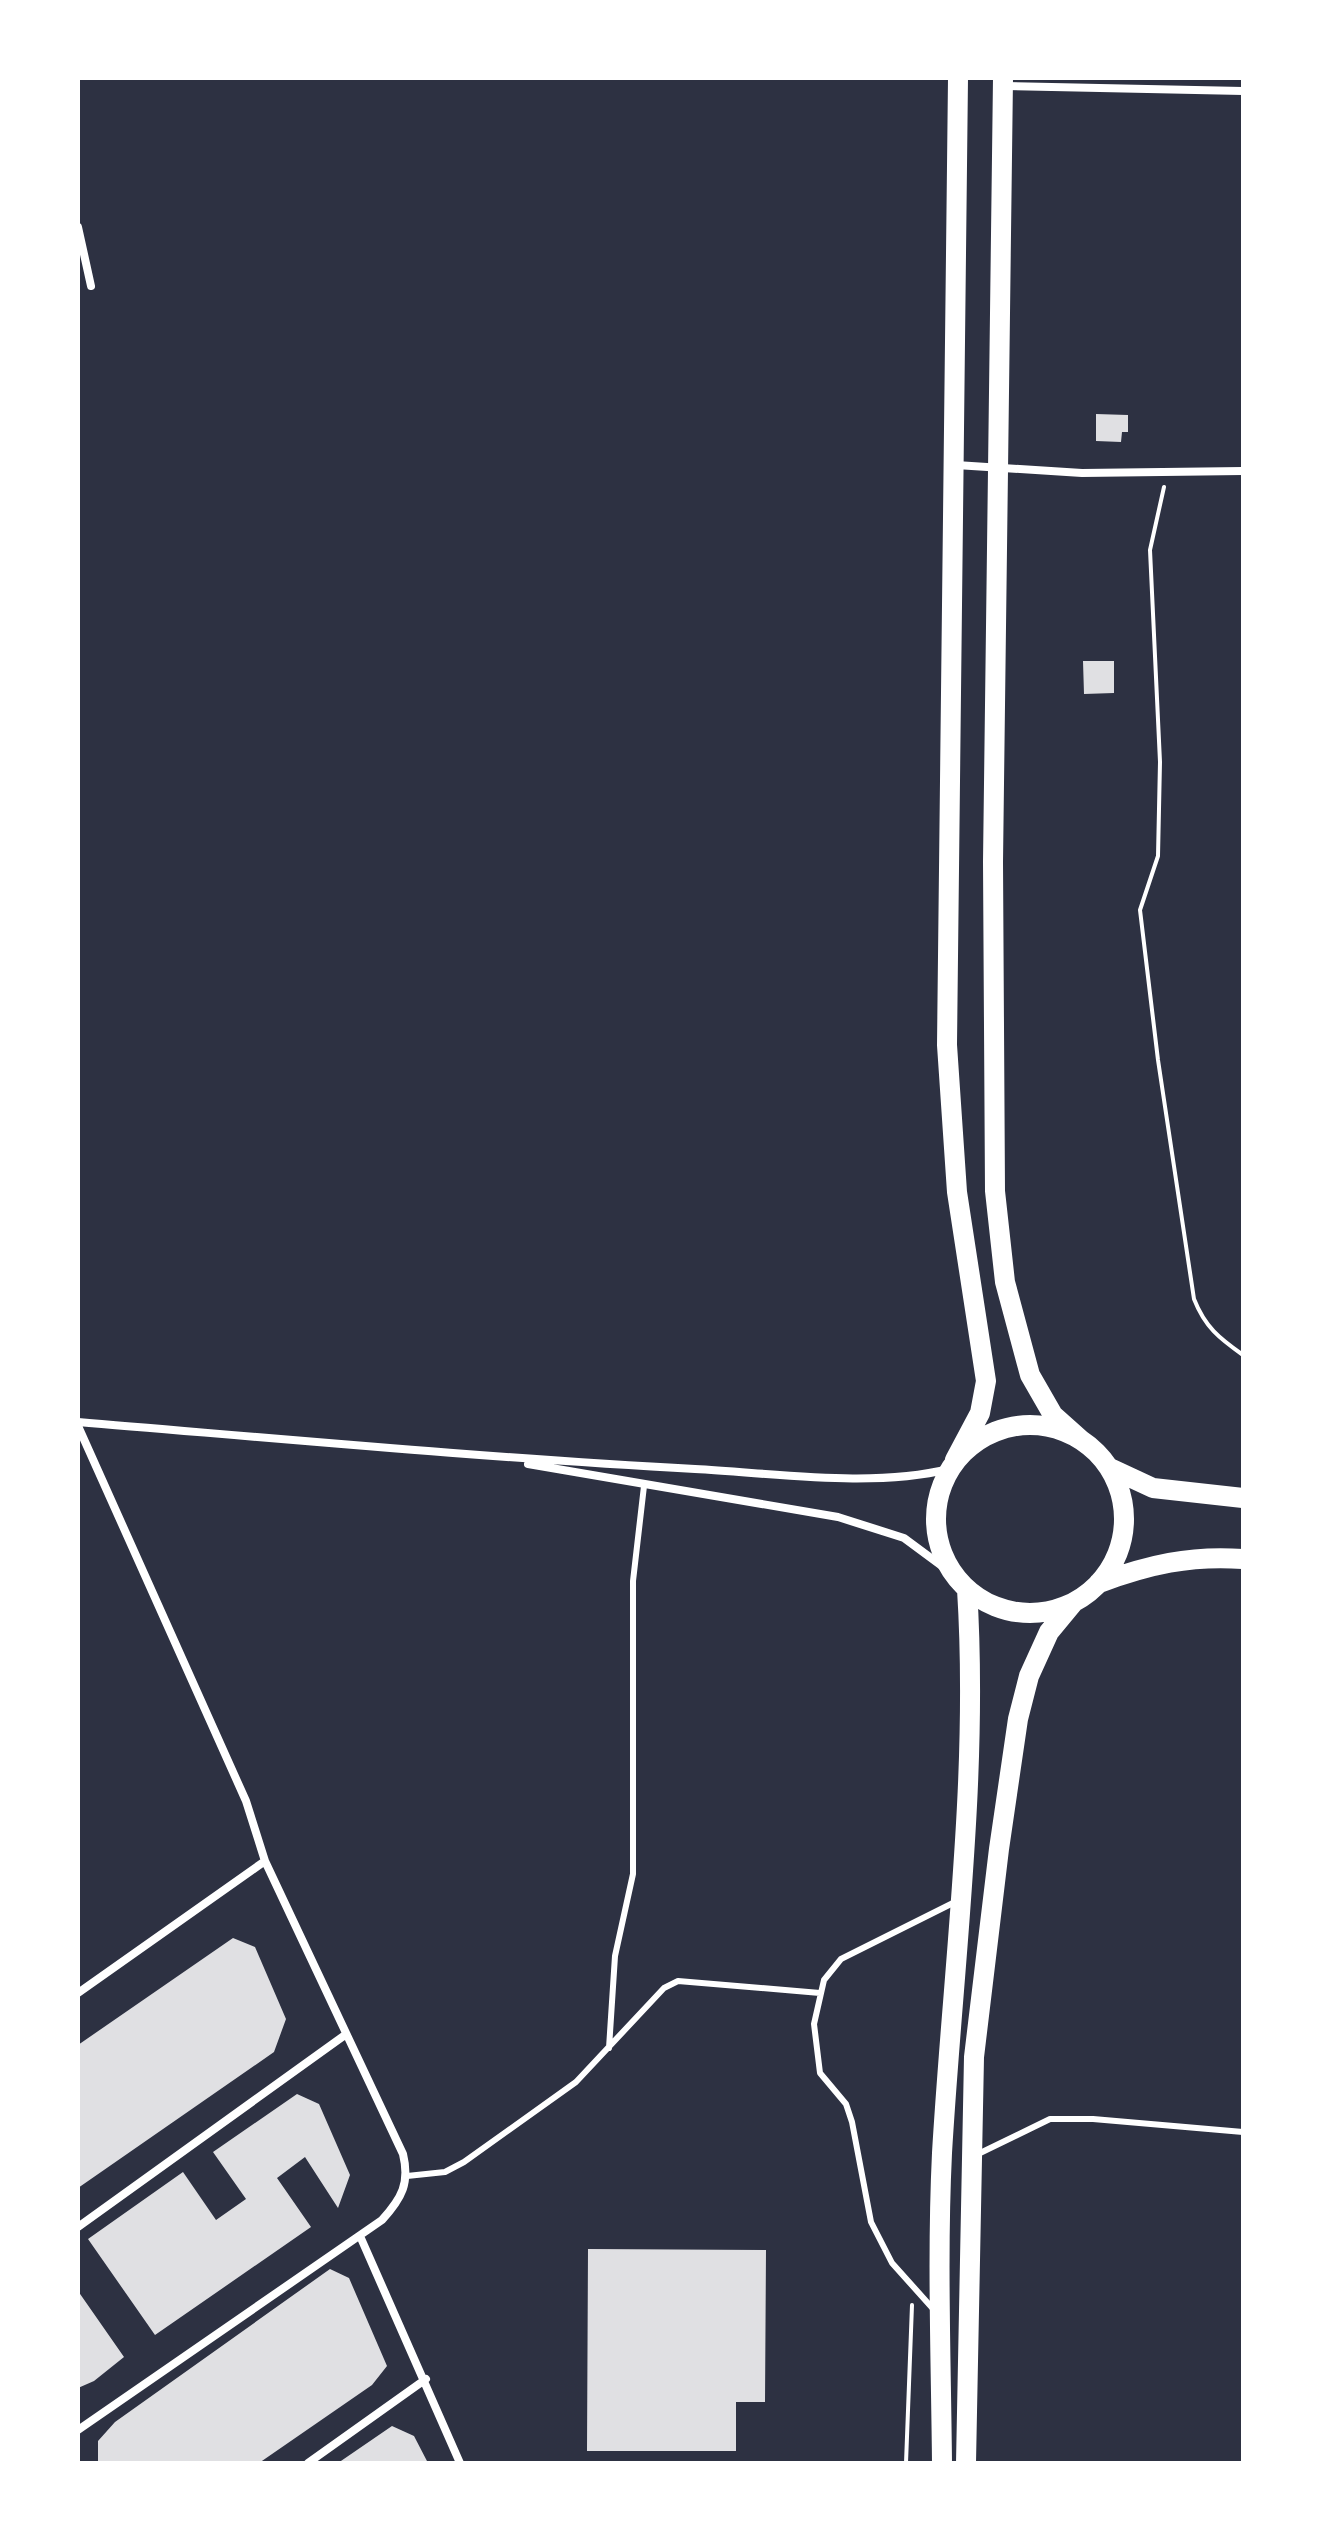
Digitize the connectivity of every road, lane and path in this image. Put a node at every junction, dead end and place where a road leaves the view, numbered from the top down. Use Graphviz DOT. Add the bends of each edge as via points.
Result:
graph roads {
  1 [pos="958,78"];
  2 [pos="1003,82"];
  3 [pos="1243,91"];
  4 [pos="78,227"];
  5 [pos="91,286"];
  6 [pos="955,465"];
  7 [pos="999,466"];
  8 [pos="1168,470"];
  9 [pos="1243,471"];
  10 [pos="1243,1355"];
  11 [pos="78,1424"];
  12 [pos="1081,1440"];
  13 [pos="496,1457"];
  14 [pos="952,1465"];
  15 [pos="1110,1468"];
  16 [pos="644,1486"];
  17 [pos="1243,1498"];
  18 [pos="1243,1559"];
  19 [pos="960,1582"];
  20 [pos="1099,1583"];
  21 [pos="1073,1603"];
  22 [pos="265,1861"];
  23 [pos="958,1901"];
  24 [pos="78,1993"];
  25 [pos="820,1993"];
  26 [pos="345,2035"];
  27 [pos="609,2048"];
  28 [pos="1243,2132"];
  29 [pos="972,2157"];
  30 [pos="407,2176"];
  31 [pos="78,2227"];
  32 [pos="360,2236"];
  33 [pos="912,2284"];
  34 [pos="941,2318"];
  35 [pos="426,2379"];
  36 [pos="78,2430"];
  37 [pos="308,2463"];
  38 [pos="460,2463"];
  39 [pos="906,2463"];
  40 [pos="942,2463"];
  41 [pos="966,2463"];
  1 -- 6 [label="highway"];
  2 -- 3 [label="street"];
  2 -- 7 [label="highway"];
  4 -- 5 [label="street"];
  6 -- 7 [label="street"];
  6 -- 14 [label="highway" via="947,1045 961,1223 986,1381 980,1413"];
  7 -- 8 [label="street" via="1082,473"];
  7 -- 12 [label="highway" via="992,1097 997,1229 1030,1375 1053,1415"];
  8 -- 9 [label="street"];
  8 -- 10 [label="path" via="1150,550 1160,762 1158,856 1140,910 1194,1299 1214,1335"];
  11 -- 13 [label="street"];
  11 -- 22 [label="street" via="246,1801"];
  12 -- 14 [label="highway" via="1055,1428 1014,1426 988,1434"];
  12 -- 15 [label="highway"];
  13 -- 14 [label="street" via="860,1477 925,1475"];
  13 -- 16 [label="street"];
  14 -- 19 [label="highway" via="939,1492 935,1529"];
  15 -- 17 [label="highway" via="1153,1488"];
  15 -- 20 [label="highway" via="1124,1521 1120,1548"];
  16 -- 19 [label="street" via="875,1527 920,1547"];
  16 -- 27 [label="lane" via="633,1581 633,1874 615,1956"];
  18 -- 20 [label="highway" via="1180,1558"];
  19 -- 21 [label="highway" via="988,1603 1024,1613"];
  19 -- 23 [label="highway" via="971,1659"];
  20 -- 21 [label="highway"];
  21 -- 29 [label="highway" via="1039,1652 1018,1719 974,2057"];
  22 -- 24 [label="street"];
  22 -- 26 [label="street"];
  23 -- 25 [label="lane" via="841,1959"];
  23 -- 34 [label="highway" via="942,2157"];
  25 -- 27 [label="lane" via="678,1981 664,1988"];
  25 -- 33 [label="lane" via="814,2024 820,2073 846,2104 871,2222 892,2263"];
  26 -- 30 [label="street" via="403,2154"];
  26 -- 31 [label="street"];
  27 -- 30 [label="lane" via="576,2082 464,2162 445,2172"];
  28 -- 29 [label="lane" via="1050,2119"];
  29 -- 41 [label="highway"];
  30 -- 32 [label="street" via="398,2202"];
  32 -- 35 [label="street"];
  32 -- 36 [label="street"];
  33 -- 34 [label="lane"];
  33 -- 39 [label="path"];
  34 -- 40 [label="highway"];
  35 -- 37 [label="street"];
  35 -- 38 [label="street"];
}
